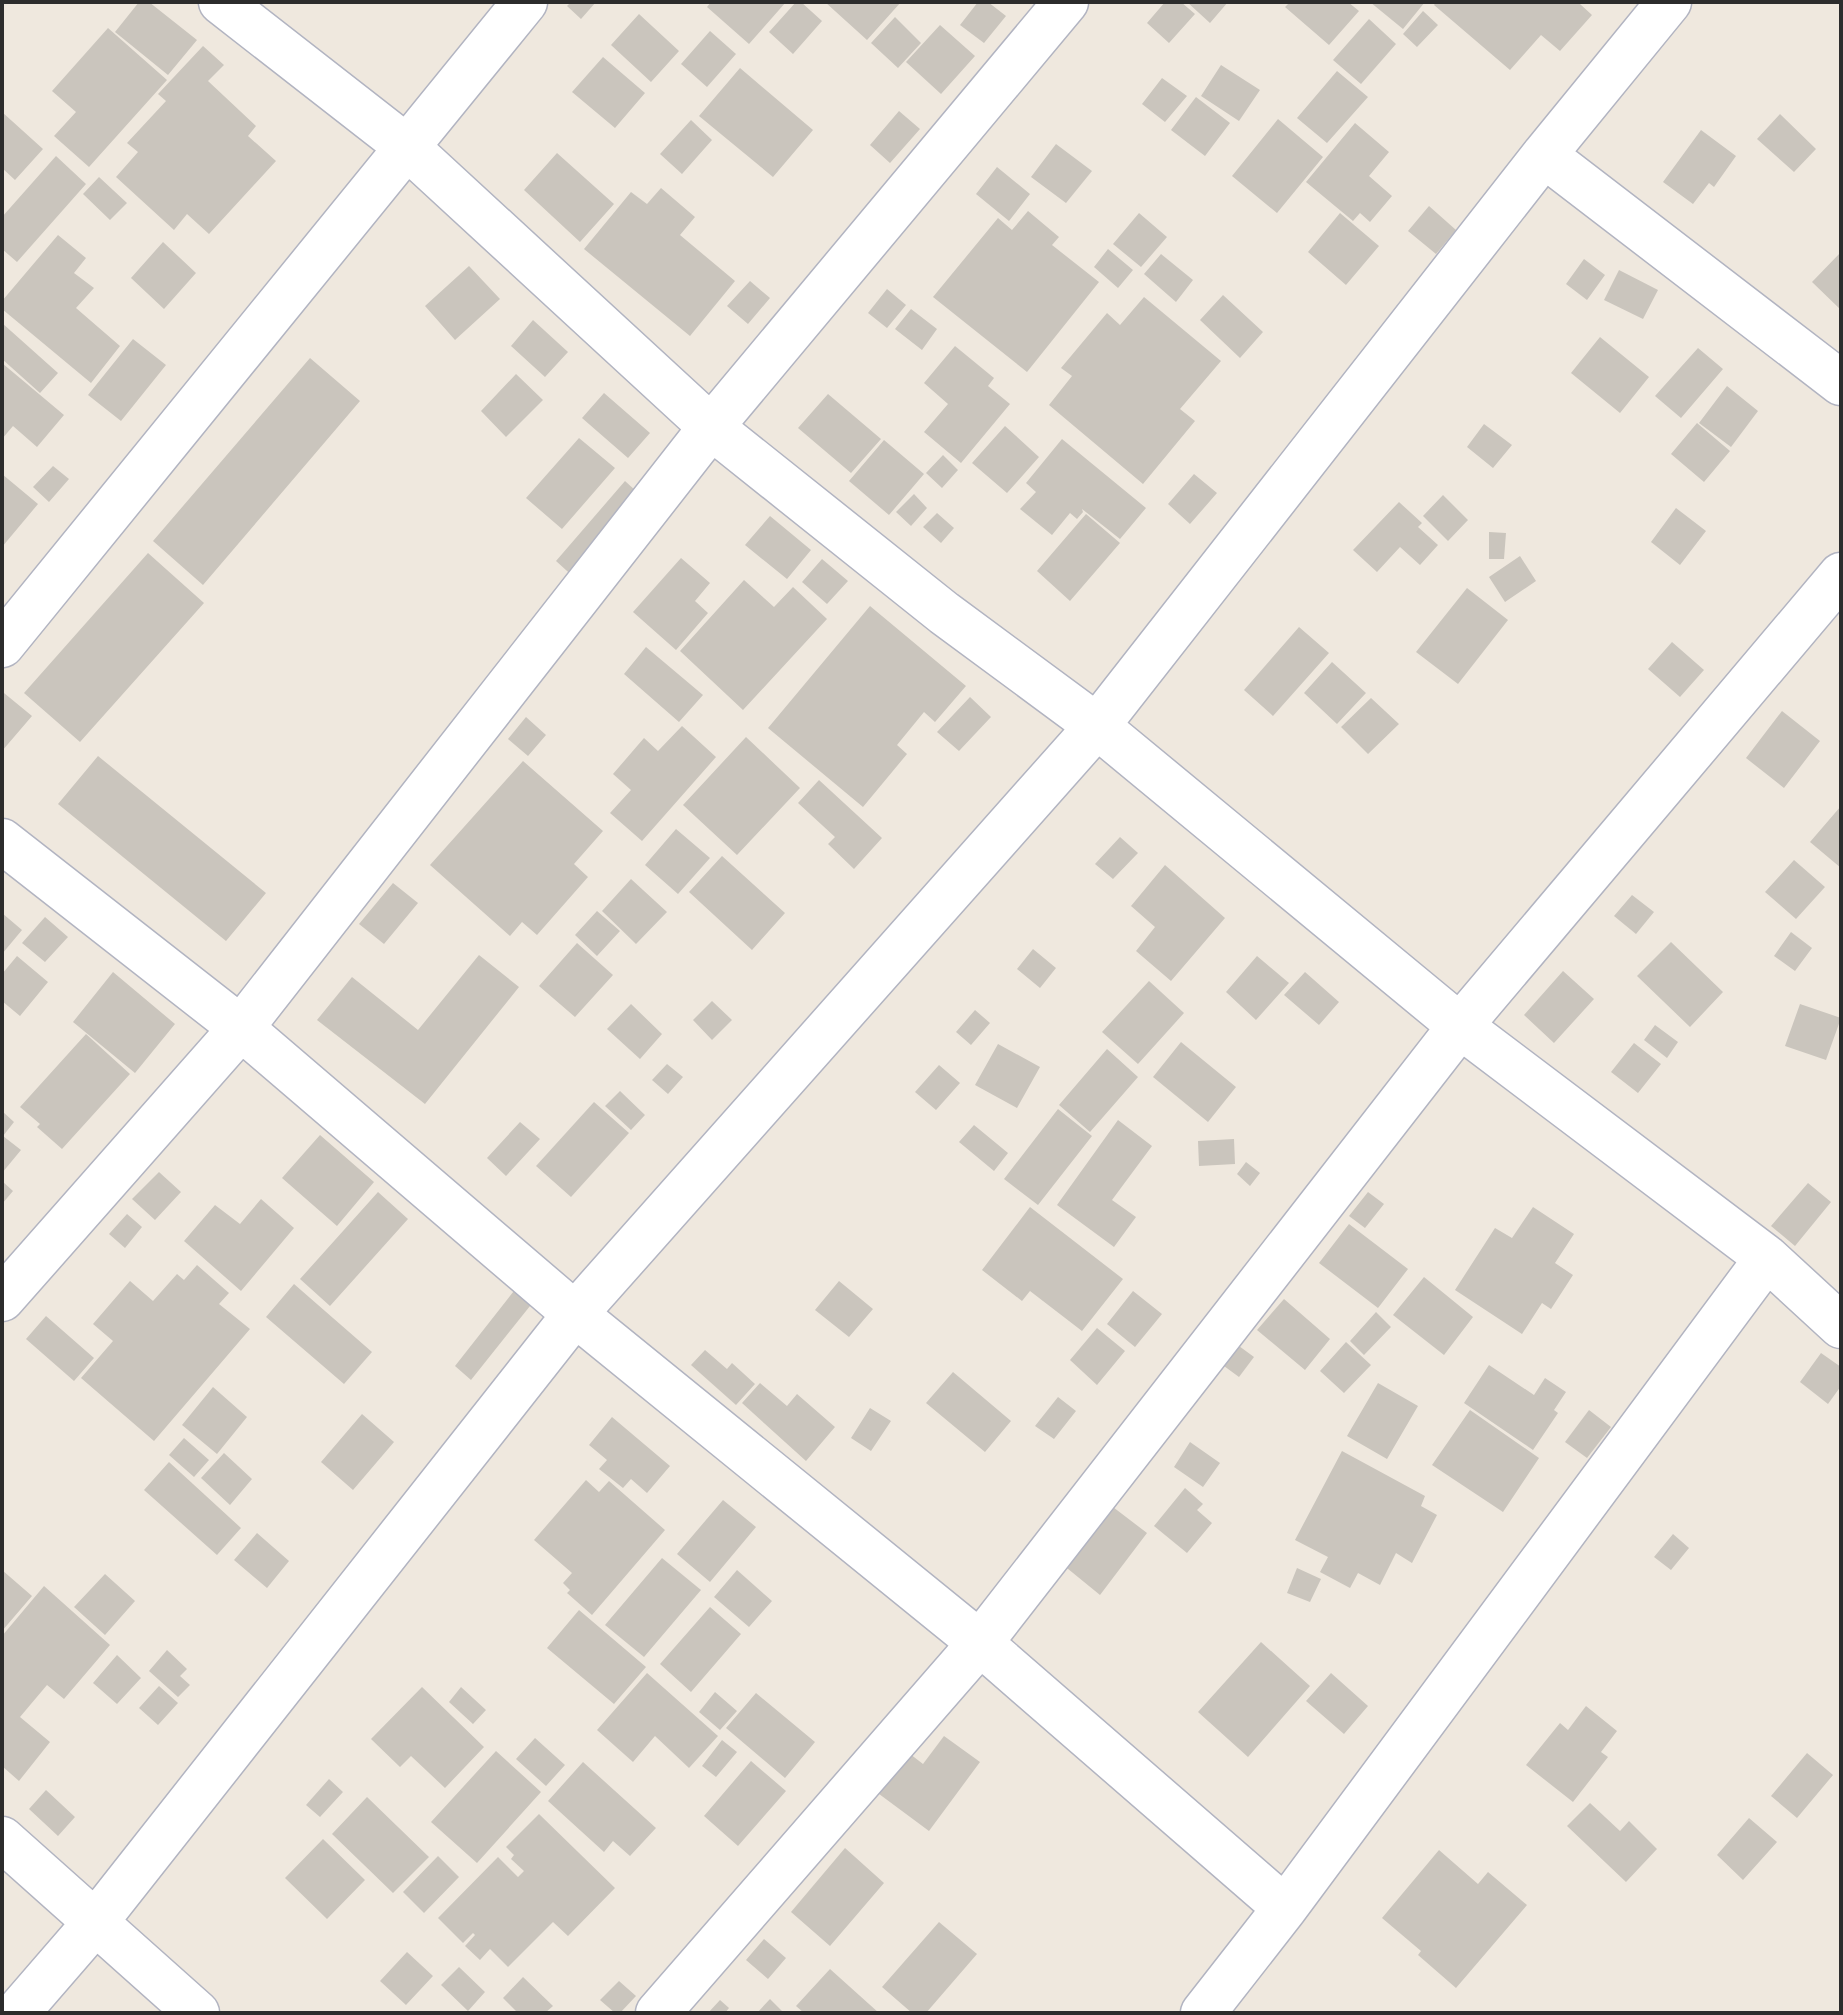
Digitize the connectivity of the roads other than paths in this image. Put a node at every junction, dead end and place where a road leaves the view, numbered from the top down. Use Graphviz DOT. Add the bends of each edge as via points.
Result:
graph roads {
  1 [pos="221,2"];
  2 [pos="525,2"];
  3 [pos="1066,2"];
  4 [pos="1669,2"];
  5 [pos="407,147"];
  6 [pos="1544,155"];
  7 [pos="1841,383"];
  8 [pos="711,427"];
  9 [pos="1841,575"];
  10 [pos="2,645"];
  11 [pos="1097,726"];
  12 [pos="2,841"];
  13 [pos="1460,1026"];
  14 [pos="241,1028"];
  15 [pos="1767,1258"];
  16 [pos="2,1299"];
  17 [pos="575,1314"];
  18 [pos="1841,1326"];
  19 [pos="980,1643"];
  20 [pos="2,1839"];
  21 [pos="1285,1908"];
  22 [pos="94,1924"];
  23 [pos="17,2013"];
  24 [pos="197,2013"];
  25 [pos="658,2013"];
  26 [pos="1203,2013"];
  1 -- 5 [label="street"];
  2 -- 5 [label="street"];
  3 -- 8 [label="street"];
  4 -- 6 [label="street"];
  5 -- 8 [label="street"];
  5 -- 10 [label="street"];
  6 -- 7 [label="street"];
  6 -- 11 [label="street"];
  8 -- 11 [label="street" via="944,613"];
  8 -- 14 [label="street"];
  9 -- 13 [label="street"];
  11 -- 13 [label="street"];
  11 -- 17 [label="street"];
  12 -- 14 [label="street"];
  13 -- 15 [label="street"];
  13 -- 19 [label="street"];
  14 -- 16 [label="street"];
  14 -- 17 [label="street"];
  15 -- 18 [label="street"];
  15 -- 21 [label="street"];
  17 -- 19 [label="street"];
  17 -- 22 [label="street"];
  19 -- 21 [label="street"];
  19 -- 25 [label="street"];
  20 -- 22 [label="street"];
  21 -- 26 [label="street"];
  22 -- 23 [label="street"];
  22 -- 24 [label="street"];
}
